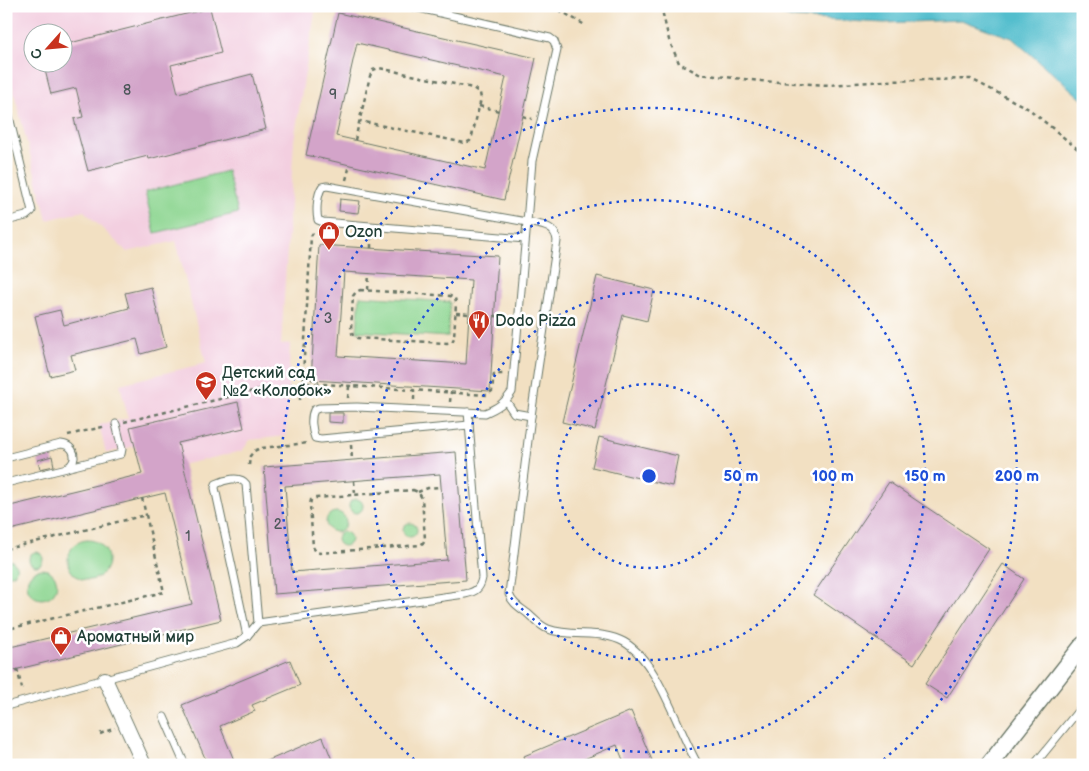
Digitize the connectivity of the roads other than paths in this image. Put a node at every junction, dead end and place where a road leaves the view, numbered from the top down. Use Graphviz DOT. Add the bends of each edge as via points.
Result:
graph roads {
  1 [pos="410,6"];
  2 [pos="6,104"];
  3 [pos="6,221"];
  4 [pos="527,222"];
  5 [pos="525,238"];
  6 [pos="506,401"];
  7 [pos="468,412"];
  8 [pos="531,416"];
  9 [pos="116,424"];
  10 [pos="469,425"];
  11 [pos="6,458"];
  12 [pos="67,468"];
  13 [pos="6,483"];
  14 [pos="258,623"];
  15 [pos="248,636"];
  16 [pos="1083,644"];
  17 [pos="105,679"];
  18 [pos="1083,705"];
  19 [pos="6,706"];
  20 [pos="164,717"];
  21 [pos="144,765"];
  22 [pos="185,765"];
  23 [pos="698,765"];
  24 [pos="989,765"];
  25 [pos="1034,765"];
  1 -- 4 [label="lane" via="550,38 556,45 532,161"];
  2 -- 3 [label="lane" via="32,211 26,216"];
  4 -- 5 [label="lane"];
  4 -- 5 [label="lane" via="327,186 320,190 317,214 318,220 323,222"];
  4 -- 8 [label="lane" via="548,226 557,235"];
  5 -- 6 [label="lane" via="512,392"];
  6 -- 7 [label="lane" via="485,413"];
  6 -- 8 [label="lane" via="514,412"];
  7 -- 10 [label="lane"];
  7 -- 10 [label="lane" via="319,408 312,414 313,432 315,438"];
  8 -- 23 [label="lane" via="509,588 511,600 548,629 606,636 622,641 638,652 652,669"];
  9 -- 12 [label="lane" via="121,454"];
  10 -- 14 [label="lane" via="482,578 478,590"];
  11 -- 12 [label="lane" via="67,445 74,454 72,465"];
  12 -- 13 [label="lane"];
  14 -- 15 [label="lane"];
  14 -- 15 [label="lane" via="246,484 240,479 220,482 215,488"];
  15 -- 17 [label="lane" via="236,643"];
  16 -- 24 [label="street"];
  17 -- 19 [label="lane"];
  17 -- 21 [label="street"];
  18 -- 25 [label="lane"];
  20 -- 22 [label="lane"];
}
